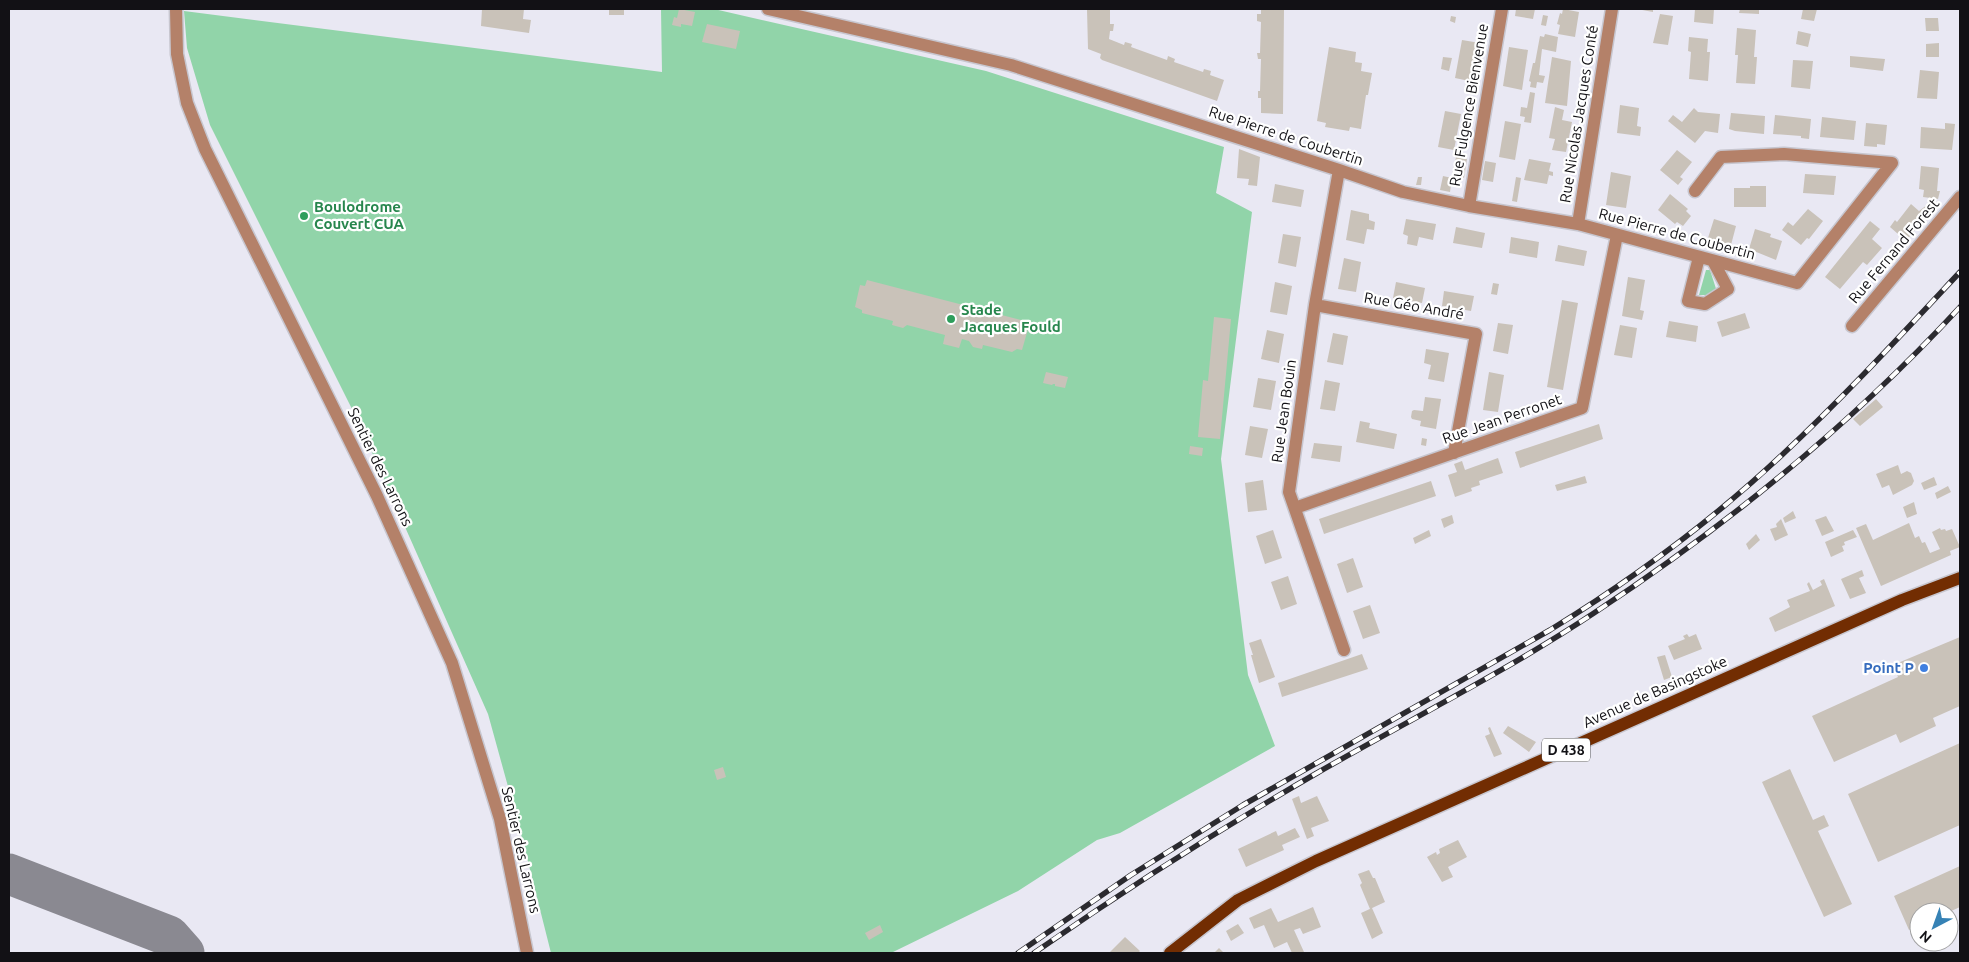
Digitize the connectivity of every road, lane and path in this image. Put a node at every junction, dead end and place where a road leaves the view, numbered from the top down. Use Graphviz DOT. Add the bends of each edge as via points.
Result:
graph roads {
  1 [pos="176,9"];
  2 [pos="768,9"];
  3 [pos="1502,9"];
  4 [pos="1612,9"];
  5 [pos="1339,170"];
  6 [pos="1696,191"];
  7 [pos="1960,197"];
  8 [pos="1468,206"];
  9 [pos="1578,224"];
  10 [pos="1617,235"];
  11 [pos="1699,257"];
  12 [pos="1713,261"];
  13 [pos="1315,305"];
  14 [pos="1852,326"];
  15 [pos="1454,453"];
  16 [pos="1295,508"];
  17 [pos="1960,578"];
  18 [pos="1344,650"];
  19 [pos="527,953"];
  20 [pos="1171,953"];
  1 -- 19 [label="street, Sentier des Larrons" via="177,54 187,103 204,149 377,496 452,663 500,819"];
  2 -- 5 [label="street, Rue Pierre de Coubertin" via="1011,66"];
  3 -- 8 [label="street, Rue Fulgence Bienvenue"];
  4 -- 9 [label="street, Rue Nicolas Jacques Conté"];
  5 -- 8 [label="street, Rue Pierre de Coubertin" via="1403,192"];
  5 -- 13 [label="street, Rue Jean Bouin"];
  6 -- 12 [label="street, Rue Pierre de Coubertin" via="1721,158 1784,154 1892,163 1797,283"];
  7 -- 14 [label="street, Rue Fernand Forest"];
  8 -- 9 [label="street, Rue Pierre de Coubertin"];
  9 -- 10 [label="street, Rue Pierre de Coubertin"];
  10 -- 11 [label="street, Rue Pierre de Coubertin"];
  10 -- 15 [label="street, Rue Jean Perronet" via="1582,408"];
  11 -- 12 [label="street, Rue Pierre de Coubertin"];
  11 -- 12 [label="street" via="1688,301 1705,304 1728,289"];
  13 -- 15 [label="street, Rue Géo André" via="1476,334"];
  13 -- 16 [label="street, Rue Jean Bouin" via="1289,492"];
  15 -- 16 [label="street, Rue Jean Perronet"];
  16 -- 18 [label="street, Rue Jean Bouin"];
  17 -- 20 [label="main road, Avenue de Basingstoke / D 438" via="1902,600 1316,862 1238,900"];
}
